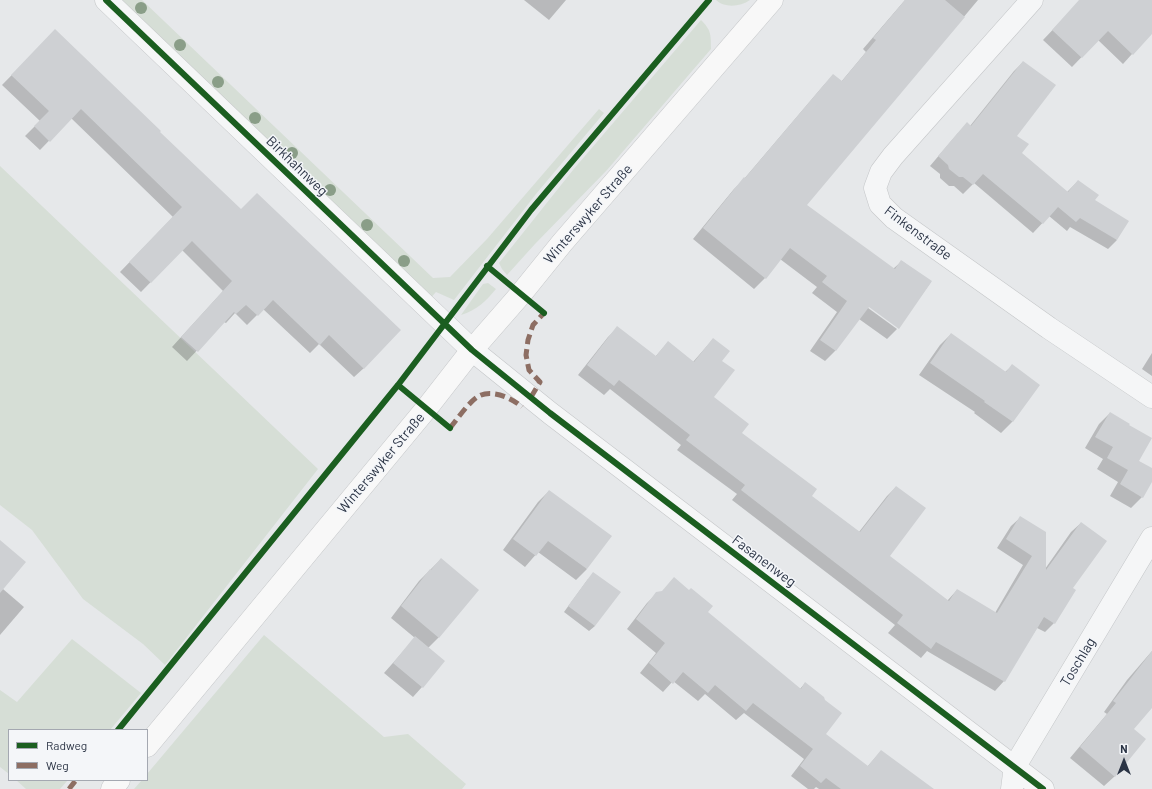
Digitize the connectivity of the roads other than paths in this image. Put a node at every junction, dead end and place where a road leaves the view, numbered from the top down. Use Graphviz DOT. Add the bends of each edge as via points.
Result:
graph roads {
  1 [pos="106,0"];
  2 [pos="772,0"];
  3 [pos="1032,0"];
  4 [pos="472,350"];
  5 [pos="1152,397"];
  6 [pos="1152,538"];
  7 [pos="148,745"];
  8 [pos="1015,766"];
  9 [pos="118,781"];
  10 [pos="112,789"];
  11 [pos="1012,789"];
  12 [pos="1043,789"];
  1 -- 4 [label="street, Birkhahnweg"];
  2 -- 4 [label="street, Winterswyker Straße"];
  3 -- 5 [label="street, Finkenstraße" via="894,156 881,172 875,188 880,204 894,218 1049,328"];
  4 -- 7 [label="street, Winterswyker Straße"];
  4 -- 8 [label="street, Fasanenweg" via="569,427"];
  6 -- 8 [label="street, Toschlag"];
  8 -- 11 [label="street, Toschlag"];
  8 -- 12 [label="street, Fasanenweg"];
  9 -- 10 [label="street"];
}
